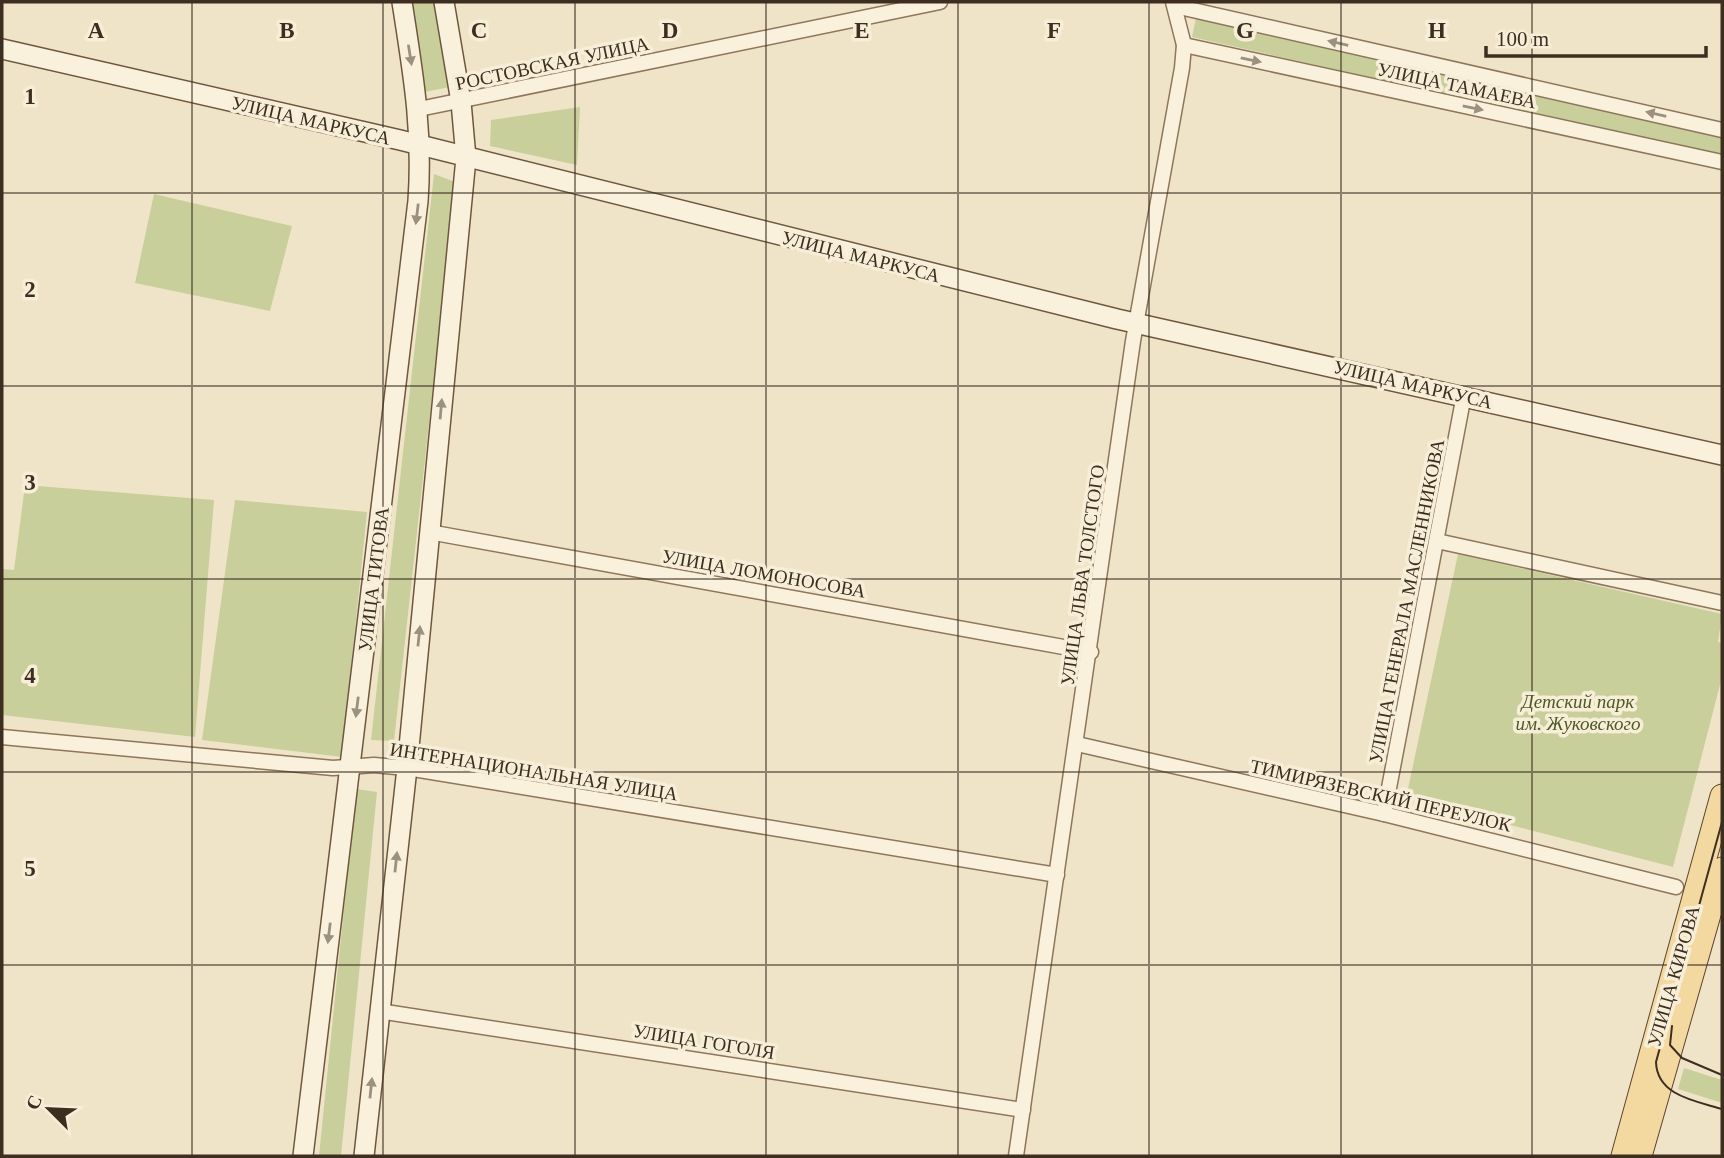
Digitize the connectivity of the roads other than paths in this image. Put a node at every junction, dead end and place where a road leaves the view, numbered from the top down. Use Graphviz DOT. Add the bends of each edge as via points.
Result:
graph roads {
  1 [pos="402,2"];
  2 [pos="444,2"];
  3 [pos="940,2"];
  4 [pos="1174,4"];
  5 [pos="1184,45"];
  6 [pos="2,49"];
  7 [pos="461,102"];
  8 [pos="419,109"];
  9 [pos="1722,130"];
  10 [pos="422,146"];
  11 [pos="466,158"];
  12 [pos="1722,162"];
  13 [pos="1136,323"];
  14 [pos="1464,395"];
  15 [pos="1722,455"];
  16 [pos="429,532"];
  17 [pos="1437,541"];
  18 [pos="1722,603"];
  19 [pos="1091,652"];
  20 [pos="2,737"];
  21 [pos="1077,744"];
  22 [pos="350,767"];
  23 [pos="407,768"];
  24 [pos="1722,796"];
  25 [pos="1384,814"];
  26 [pos="1722,869"];
  27 [pos="1057,875"];
  28 [pos="1676,887"];
  29 [pos="379,1011"];
  30 [pos="1023,1110"];
  31 [pos="303,1156"];
  32 [pos="364,1156"];
  33 [pos="1016,1156"];
  34 [pos="1623,1156"];
  35 [pos="1640,1156"];
  1 -- 8 [label="street, УЛИЦА ТИТОВА, one-way"];
  2 -- 7 [label="street"];
  3 -- 7 [label="street, РОСТОВСКАЯ УЛИЦА"];
  4 -- 5 [label="street, УЛИЦА ЛЬВА ТОЛСТОГО"];
  9 -- 4 [label="street, УЛИЦА ТАМАЕВА, one-way"];
  5 -- 12 [label="street, УЛИЦА ТАМАЕВА, one-way"];
  5 -- 13 [label="street, УЛИЦА ЛЬВА ТОЛСТОГО"];
  6 -- 10 [label="street, УЛИЦА МАРКУСА"];
  7 -- 8 [label="street, РОСТОВСКАЯ УЛИЦА"];
  7 -- 11 [label="street"];
  8 -- 10 [label="street, УЛИЦА ТИТОВА"];
  10 -- 11 [label="street, УЛИЦА МАРКУСА"];
  10 -- 22 [label="street, УЛИЦА ТИТОВА, one-way"];
  11 -- 13 [label="street, УЛИЦА МАРКУСА"];
  16 -- 11 [label="street, one-way"];
  13 -- 14 [label="street, УЛИЦА МАРКУСА"];
  13 -- 19 [label="street, УЛИЦА ЛЬВА ТОЛСТОГО"];
  14 -- 15 [label="street, УЛИЦА МАРКУСА"];
  14 -- 17 [label="street, УЛИЦА ГЕНЕРАЛА МАСЛЕННИКОВА"];
  16 -- 19 [label="street, УЛИЦА ЛОМОНОСОВА"];
  23 -- 16 [label="street, one-way"];
  17 -- 18 [label="street"];
  17 -- 25 [label="street, УЛИЦА ГЕНЕРАЛА МАСЛЕННИКОВА"];
  19 -- 21 [label="street, УЛИЦА ЛЬВА ТОЛСТОГО"];
  20 -- 22 [label="street, ИНТЕРНАЦИОНАЛЬНАЯ УЛИЦА"];
  21 -- 25 [label="street, ТИМИРЯЗЕВСКИЙ ПЕРЕУЛОК"];
  21 -- 27 [label="street, УЛИЦА ЛЬВА ТОЛСТОГО"];
  22 -- 23 [label="street, ИНТЕРНАЦИОНАЛЬНАЯ УЛИЦА"];
  22 -- 31 [label="street, УЛИЦА ТИТОВА, one-way"];
  23 -- 27 [label="street, ИНТЕРНАЦИОНАЛЬНАЯ УЛИЦА"];
  29 -- 23 [label="street, one-way"];
  24 -- 34 [label="main road, УЛИЦА КИРОВА"];
  25 -- 28 [label="street, ТИМИРЯЗЕВСКИЙ ПЕРЕУЛОК"];
  26 -- 35 [label="main road, УЛИЦА КИРОВА"];
  27 -- 30 [label="street, УЛИЦА ЛЬВА ТОЛСТОГО"];
  29 -- 30 [label="street, УЛИЦА ГОГОЛЯ"];
  32 -- 29 [label="street, one-way"];
  30 -- 33 [label="street, УЛИЦА ЛЬВА ТОЛСТОГО"];
}
